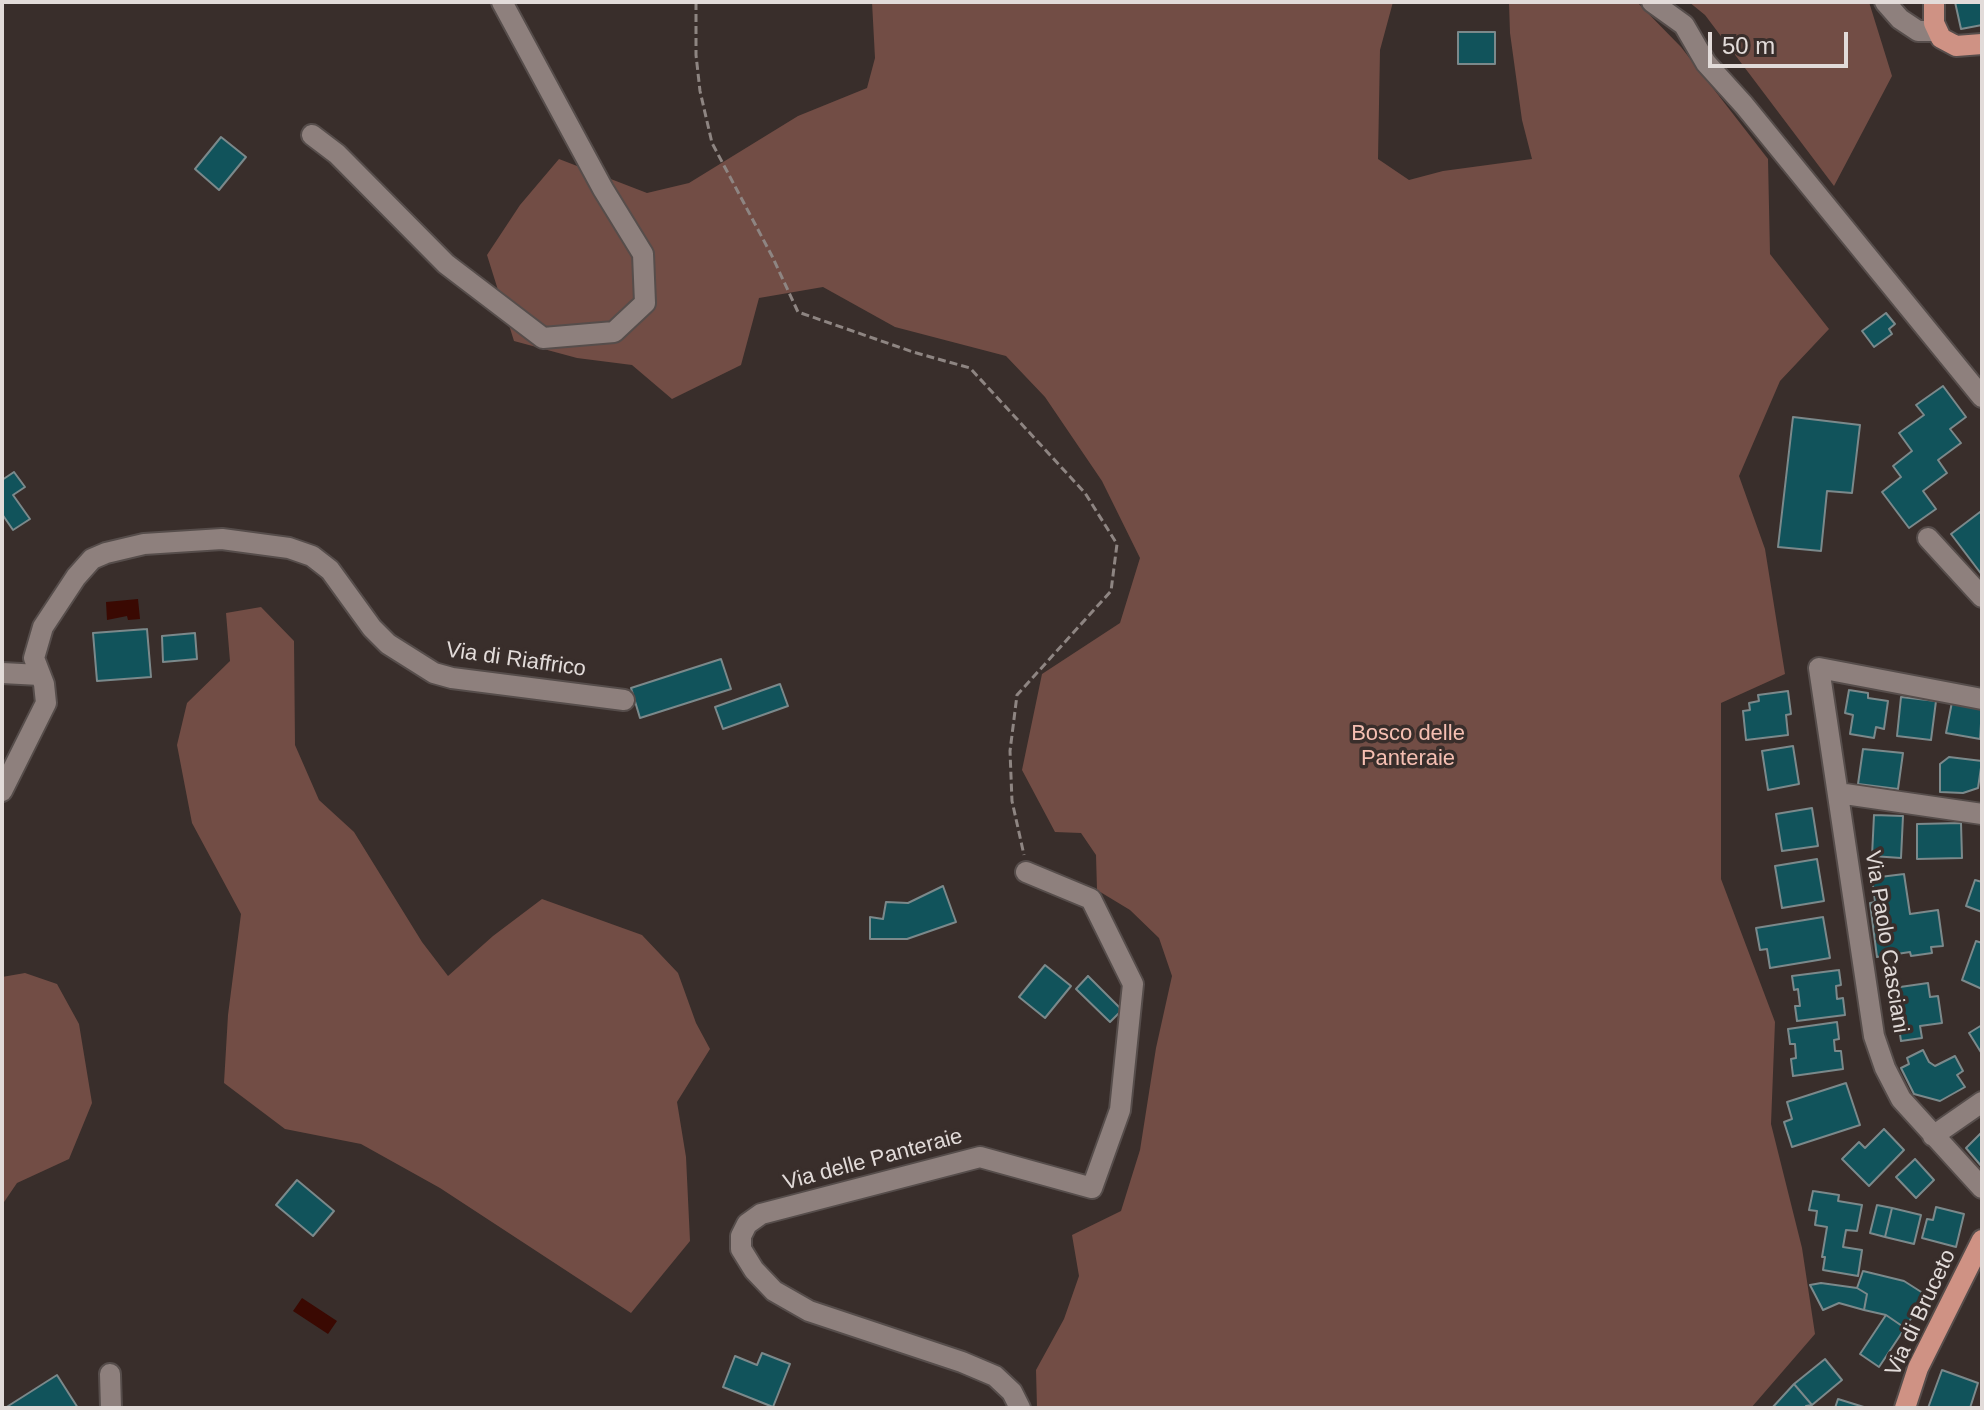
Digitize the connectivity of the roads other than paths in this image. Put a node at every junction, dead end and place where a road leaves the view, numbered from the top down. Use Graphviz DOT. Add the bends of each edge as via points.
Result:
graph roads {
  1 [pos="502,2"];
  2 [pos="1652,2"];
  3 [pos="1885,2"];
  4 [pos="1934,2"];
  5 [pos="1935,31"];
  6 [pos="1982,44"];
  7 [pos="312,135"];
  8 [pos="1982,397"];
  9 [pos="1928,538"];
  10 [pos="1982,597"];
  11 [pos="2,673"];
  12 [pos="40,675"];
  13 [pos="1982,699"];
  14 [pos="624,700"];
  15 [pos="2,791"];
  16 [pos="1838,793"];
  17 [pos="1982,814"];
  18 [pos="1026,872"];
  19 [pos="1982,1102"];
  20 [pos="1933,1136"];
  21 [pos="1982,1188"];
  22 [pos="1982,1240"];
  23 [pos="110,1374"];
  24 [pos="111,1408"];
  25 [pos="1020,1408"];
  26 [pos="1905,1408"];
  1 -- 7 [label="street" via="643,254 645,303 614,332 543,338 446,264"];
  2 -- 8 [label="street" via="1684,25 1706,63"];
  3 -- 5 [label="street" via="1918,31"];
  4 -- 5 [label="main road"];
  5 -- 6 [label="main road" via="1956,46"];
  9 -- 10 [label="street"];
  11 -- 12 [label="street"];
  12 -- 14 [label="street, Via di Riaffrico" via="34,658 43,627 92,559 144,544 222,539 312,556 330,570 388,644 434,673"];
  12 -- 15 [label="street, Via di Riaffrico" via="46,703"];
  13 -- 16 [label="street, Via Paolo Casciani" via="1819,668"];
  16 -- 17 [label="street"];
  16 -- 20 [label="street, Via Paolo Casciani" via="1874,1036 1901,1099"];
  18 -- 25 [label="street, Via delle Panteraie" via="1091,899 1133,984 1120,1110 1092,1188 980,1157 761,1214 741,1236 741,1249 774,1291 809,1311 995,1376"];
  19 -- 20 [label="street"];
  20 -- 21 [label="street, Via Paolo Casciani"];
  22 -- 26 [label="main road, Via di Bruceto" via="1918,1368"];
  23 -- 24 [label="street"];
}
